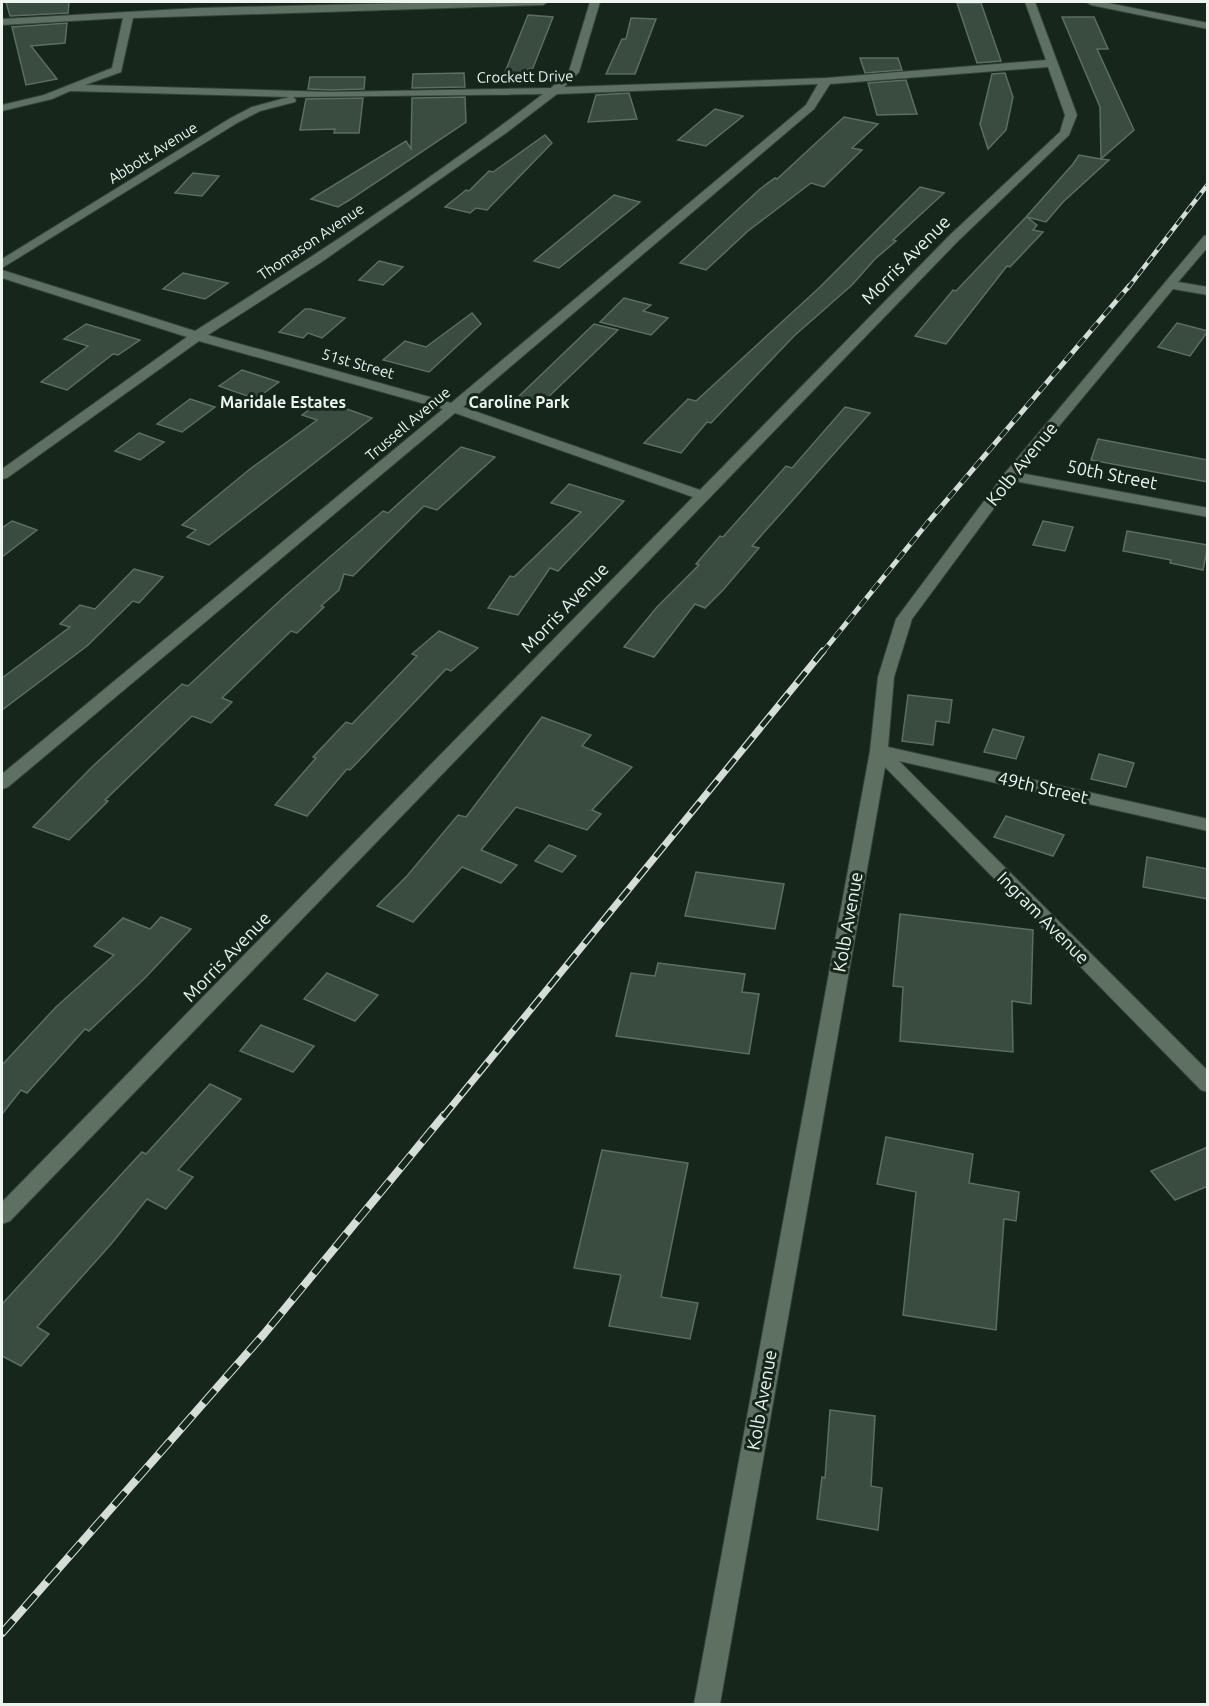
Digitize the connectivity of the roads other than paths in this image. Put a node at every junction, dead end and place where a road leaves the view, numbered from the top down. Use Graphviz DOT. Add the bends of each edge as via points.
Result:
graph roads {
  1 [pos="119,2"];
  2 [pos="543,2"];
  3 [pos="595,2"];
  4 [pos="1030,2"];
  5 [pos="1091,2"];
  6 [pos="202,6"];
  7 [pos="129,14"];
  8 [pos="2,22"];
  9 [pos="1208,26"];
  10 [pos="1053,63"];
  11 [pos="826,81"];
  12 [pos="68,88"];
  13 [pos="554,91"];
  14 [pos="331,95"];
  15 [pos="2,108"];
  16 [pos="1208,239"];
  17 [pos="2,264"];
  18 [pos="2,274"];
  19 [pos="1171,285"];
  20 [pos="1208,291"];
  21 [pos="197,336"];
  22 [pos="453,408"];
  23 [pos="2,475"];
  24 [pos="1010,476"];
  25 [pos="702,495"];
  26 [pos="1208,513"];
  27 [pos="879,751"];
  28 [pos="2,783"];
  29 [pos="1208,825"];
  30 [pos="1208,1084"];
  31 [pos="2,1215"];
  32 [pos="707,1704"];
  1 -- 7 [label="street"];
  2 -- 6 [label="street"];
  3 -- 13 [label="street, Thomason Avenue" via="574,72"];
  4 -- 10 [label="street, Morris Avenue"];
  5 -- 9 [label="street"];
  6 -- 7 [label="street"];
  7 -- 8 [label="street"];
  7 -- 12 [label="street" via="117,69"];
  10 -- 11 [label="street, Crockett Drive"];
  10 -- 25 [label="street, Morris Avenue" via="1071,115 1065,133 954,238"];
  11 -- 13 [label="street, Crockett Drive"];
  11 -- 22 [label="street, Trussell Avenue" via="810,107"];
  12 -- 14 [label="street, Crockett Drive"];
  12 -- 15 [label="street, Crockett Drive"];
  13 -- 14 [label="street, Crockett Drive"];
  13 -- 21 [label="street, Thomason Avenue" via="316,260"];
  14 -- 17 [label="street, Abbott Avenue" via="279,101 233,120"];
  16 -- 19 [label="street, Kolb Avenue"];
  18 -- 21 [label="street, 51st Street"];
  19 -- 20 [label="street"];
  19 -- 24 [label="street, Kolb Avenue"];
  21 -- 22 [label="street, 51st Street"];
  21 -- 23 [label="street, Thomason Avenue"];
  22 -- 25 [label="street, 51st Street"];
  22 -- 28 [label="street, Trussell Avenue"];
  24 -- 26 [label="street, 50th Street"];
  24 -- 27 [label="street, Kolb Avenue" via="904,619 886,677"];
  25 -- 31 [label="street, Morris Avenue"];
  27 -- 29 [label="street, 49th Street"];
  27 -- 30 [label="street, Ingram Avenue"];
  27 -- 32 [label="street, Kolb Avenue"];
}
